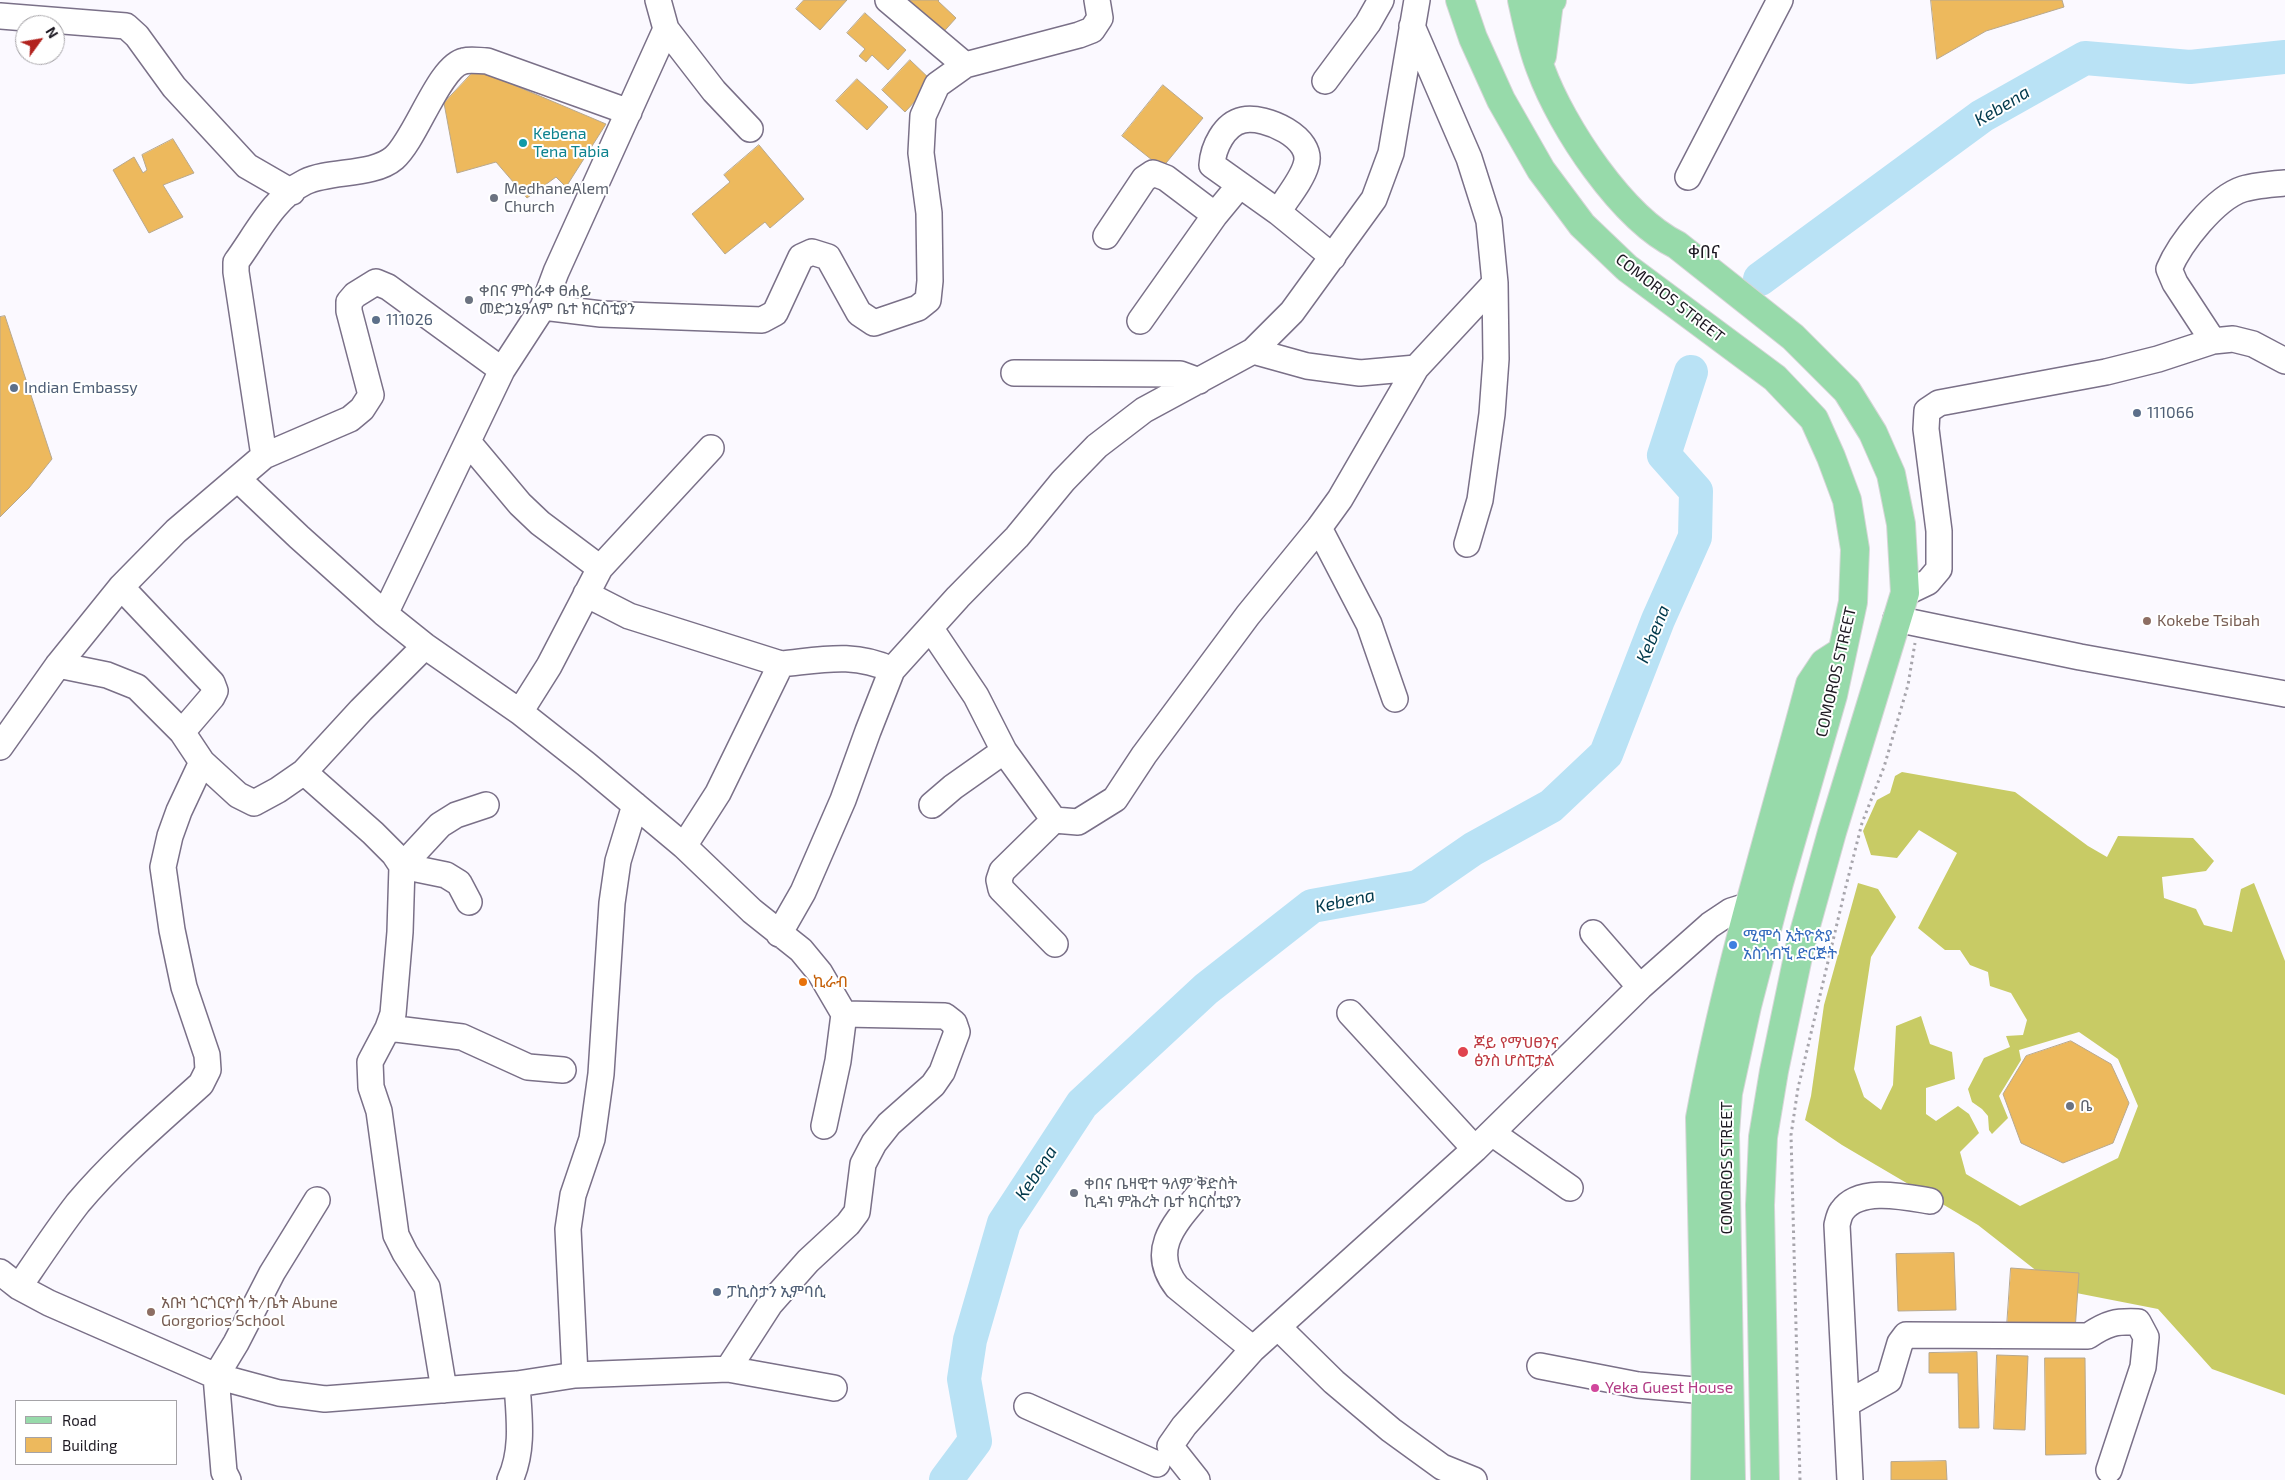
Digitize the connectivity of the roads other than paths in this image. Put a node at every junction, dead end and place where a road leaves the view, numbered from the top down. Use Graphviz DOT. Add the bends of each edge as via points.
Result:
graph roads {
  1 [pos="658,0"];
  2 [pos="888,0"];
  3 [pos="1096,0"];
  4 [pos="1381,0"];
  5 [pos="1417,0"];
  6 [pos="1460,0"];
  7 [pos="1522,0"];
  8 [pos="1552,0"];
  9 [pos="1780,0"];
  10 [pos="0,16"];
  11 [pos="1412,26"];
  12 [pos="666,29"];
  13 [pos="965,65"];
  14 [pos="1541,70"];
  15 [pos="1325,82"];
  16 [pos="629,112"];
  17 [pos="750,129"];
  18 [pos="1688,177"];
  19 [pos="2285,183"];
  20 [pos="1239,186"];
  21 [pos="292,192"];
  22 [pos="1278,212"];
  23 [pos="1215,215"];
  24 [pos="1106,236"];
  25 [pos="1333,257"];
  26 [pos="1495,283"];
  27 [pos="543,307"];
  28 [pos="1140,321"];
  29 [pos="2213,341"];
  30 [pos="1253,351"];
  31 [pos="2285,361"];
  32 [pos="1416,368"];
  33 [pos="502,370"];
  34 [pos="1014,373"];
  35 [pos="1200,381"];
  36 [pos="468,442"];
  37 [pos="711,448"];
  38 [pos="264,456"];
  39 [pos="240,480"];
  40 [pos="1319,528"];
  41 [pos="1467,544"];
  42 [pos="600,568"];
  43 [pos="121,587"];
  44 [pos="586,594"];
  45 [pos="1900,606"];
  46 [pos="385,614"];
  47 [pos="931,629"];
  48 [pos="425,646"];
  49 [pos="1841,652"];
  50 [pos="781,664"];
  51 [pos="58,665"];
  52 [pos="892,670"];
  53 [pos="2285,694"];
  54 [pos="1395,699"];
  55 [pos="520,712"];
  56 [pos="182,732"];
  57 [pos="0,747"];
  58 [pos="1004,751"];
  59 [pos="202,762"];
  60 [pos="304,772"];
  61 [pos="486,805"];
  62 [pos="635,805"];
  63 [pos="932,805"];
  64 [pos="1054,820"];
  65 [pos="684,846"];
  66 [pos="402,866"];
  67 [pos="469,902"];
  68 [pos="1750,905"];
  69 [pos="1593,933"];
  70 [pos="779,934"];
  71 [pos="1055,944"];
  72 [pos="1640,987"];
  73 [pos="1350,1013"];
  74 [pos="844,1014"];
  75 [pos="388,1028"];
  76 [pos="563,1070"];
  77 [pos="824,1126"];
  78 [pos="1484,1141"];
  79 [pos="1570,1188"];
  80 [pos="1202,1191"];
  81 [pos="317,1200"];
  82 [pos="1930,1201"];
  83 [pos="0,1272"];
  84 [pos="19,1287"];
  85 [pos="1278,1327"];
  86 [pos="1253,1349"];
  87 [pos="1540,1366"];
  88 [pos="728,1369"];
  89 [pos="575,1375"];
  90 [pos="216,1376"];
  91 [pos="517,1384"];
  92 [pos="834,1388"];
  93 [pos="444,1390"];
  94 [pos="1706,1392"];
  95 [pos="1846,1404"];
  96 [pos="1027,1406"];
  97 [pos="1158,1463"];
  98 [pos="2109,1470"];
  99 [pos="1437,1474"];
  100 [pos="228,1480"];
  101 [pos="510,1480"];
  102 [pos="1196,1480"];
  103 [pos="1474,1480"];
  104 [pos="1705,1480"];
  105 [pos="1730,1480"];
  106 [pos="1765,1480"];
  107 [pos="1850,1480"];
  1 -- 12 [label="street"];
  2 -- 13 [label="street"];
  3 -- 13 [label="street" via="1100,18 1092,30"];
  4 -- 15 [label="street"];
  5 -- 11 [label="street"];
  6 -- 49 [label="main road, COMOROS STREET" via="1501,100 1541,170 1582,225 1627,268 1775,378 1814,419 1847,500 1855,549 1853,602"];
  7 -- 14 [label="main road, COMOROS STREET"];
  8 -- 14 [label="main road" via="1544,33"];
  9 -- 18 [label="street"];
  10 -- 21 [label="street" via="126,26 174,86 246,166"];
  11 -- 25 [label="street" via="1391,153 1384,177 1374,199"];
  11 -- 26 [label="street" via="1472,167 1489,221"];
  12 -- 16 [label="street"];
  12 -- 17 [label="street" via="714,91"];
  13 -- 27 [label="street" via="936,85 923,116 921,154 929,213 930,281 928,300 918,308 874,324 860,313 828,257 812,252 801,257 775,313 762,320 600,314"];
  14 -- 45 [label="main road, COMOROS STREET" via="1584,152 1619,196 1661,237 1677,245 1793,337 1847,391 1873,433 1891,474 1901,524"];
  16 -- 21 [label="street" via="487,61 463,61 448,70 404,148 392,160 379,166 306,182"];
  16 -- 27 [label="street"];
  19 -- 29 [label="street" via="2243,189 2222,200 2174,257 2169,269 2175,283"];
  20 -- 22 [label="street"];
  20 -- 22 [label="street" via="1212,165 1213,151 1226,131 1242,120 1261,120 1301,141 1307,156 1306,166"];
  20 -- 23 [label="street"];
  21 -- 38 [label="street" via="281,199 236,262"];
  22 -- 25 [label="street"];
  23 -- 24 [label="street" via="1166,178 1154,174 1144,178"];
  23 -- 28 [label="street"];
  25 -- 30 [label="street" via="1292,312"];
  26 -- 32 [label="street"];
  26 -- 41 [label="street" via="1496,359 1492,414 1480,500"];
  27 -- 33 [label="street"];
  29 -- 31 [label="street" via="2233,339 2253,344"];
  29 -- 45 [label="street" via="2106,372 1939,403 1927,411 1926,429 1939,531 1939,569"];
  30 -- 32 [label="street" via="1307,366 1360,373"];
  30 -- 35 [label="street"];
  32 -- 40 [label="street" via="1340,499"];
  33 -- 36 [label="street"];
  33 -- 38 [label="street" via="388,287 376,282 349,302 371,395 362,409 350,419"];
  34 -- 35 [label="street" via="1180,374"];
  35 -- 47 [label="street" via="1144,410 1096,446"];
  36 -- 42 [label="street" via="520,504"];
  36 -- 46 [label="street"];
  37 -- 42 [label="street"];
  38 -- 39 [label="street"];
  39 -- 43 [label="street" via="176,532"];
  39 -- 46 [label="street" via="299,538"];
  40 -- 54 [label="street" via="1369,624"];
  40 -- 64 [label="street" via="1242,622 1115,799 1078,822"];
  42 -- 44 [label="street"];
  43 -- 51 [label="street"];
  43 -- 56 [label="street" via="212,683 215,691 212,697"];
  44 -- 50 [label="street" via="629,616"];
  44 -- 55 [label="street" via="549,666"];
  45 -- 53 [label="street" via="2080,657"];
  45 -- 106 [label="main road, COMOROS STREET" via="1800,947 1763,1136 1760,1205"];
  46 -- 48 [label="street"];
  47 -- 52 [label="street"];
  47 -- 58 [label="street" via="976,696"];
  48 -- 55 [label="street"];
  48 -- 60 [label="street"];
  49 -- 68 [label="main road" via="1824,663 1810,684"];
  49 -- 105 [label="main road, COMOROS STREET" via="1833,696 1779,883 1728,1093 1724,1134"];
  50 -- 52 [label="street" via="843,658 873,661"];
  50 -- 65 [label="street" via="718,793"];
  51 -- 56 [label="street" via="107,676 137,687"];
  51 -- 57 [label="street"];
  52 -- 70 [label="street" via="843,800 803,892"];
  55 -- 62 [label="street"];
  56 -- 59 [label="street"];
  58 -- 63 [label="street"];
  58 -- 64 [label="street"];
  59 -- 60 [label="street" via="238,795 254,803"];
  59 -- 84 [label="street" via="179,811 164,867 172,930 184,986 207,1055 208,1070 201,1084 132,1146 79,1203"];
  60 -- 66 [label="street" via="373,833"];
  61 -- 66 [label="street" via="456,815 440,825"];
  62 -- 65 [label="street"];
  62 -- 89 [label="street" via="618,861 612,903 601,1074 592,1139 573,1195 568,1229"];
  64 -- 71 [label="street" via="1002,871 999,880 1001,889"];
  65 -- 70 [label="street"];
  66 -- 67 [label="street" via="446,875 458,883"];
  66 -- 75 [label="street" via="393,1014"];
  68 -- 72 [label="street" via="1731,911 1710,924"];
  68 -- 94 [label="main road" via="1700,1118"];
  69 -- 72 [label="street"];
  70 -- 74 [label="street" via="801,950 820,973"];
  72 -- 78 [label="street"];
  73 -- 78 [label="street"];
  74 -- 77 [label="street"];
  74 -- 88 [label="street" via="945,1016 954,1023 957,1032 942,1072 933,1085 889,1124 874,1143 863,1164 857,1212 770,1304"];
  75 -- 76 [label="street" via="462,1037 528,1066"];
  75 -- 93 [label="street" via="370,1062 371,1087 379,1111 396,1235 427,1287"];
  78 -- 79 [label="street"];
  78 -- 85 [label="street"];
  80 -- 86 [label="street" via="1173,1226 1164,1249 1169,1277"];
  81 -- 90 [label="street" via="272,1273"];
  82 -- 95 [label="street" via="1892,1195 1859,1198 1842,1210 1837,1225"];
  83 -- 84 [label="street"];
  84 -- 90 [label="street"];
  85 -- 86 [label="street"];
  85 -- 99 [label="street"];
  86 -- 97 [label="street" via="1184,1426"];
  87 -- 94 [label="street" via="1638,1385"];
  88 -- 89 [label="street"];
  88 -- 92 [label="street"];
  89 -- 91 [label="street"];
  90 -- 93 [label="street" via="279,1393 325,1399"];
  90 -- 100 [label="street" via="224,1472"];
  91 -- 93 [label="street"];
  91 -- 101 [label="street" via="520,1437 517,1465"];
  94 -- 104 [label="main road"];
  95 -- 98 [label="street" via="1890,1380 1900,1343 1906,1335 2088,1336 2118,1321 2138,1322 2146,1337 2143,1367"];
  95 -- 107 [label="street"];
  96 -- 97 [label="street"];
  97 -- 102 [label="street"];
  99 -- 103 [label="street"];
}
